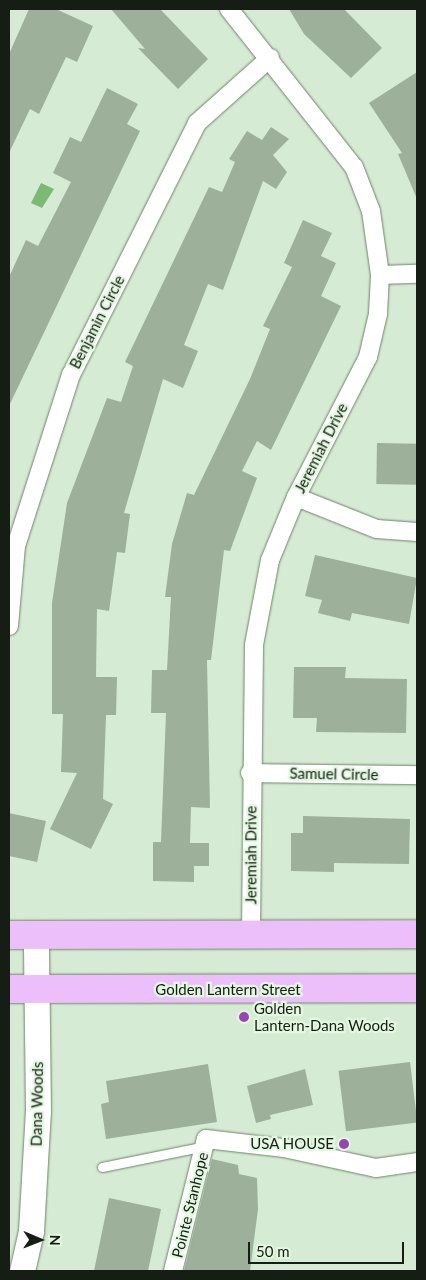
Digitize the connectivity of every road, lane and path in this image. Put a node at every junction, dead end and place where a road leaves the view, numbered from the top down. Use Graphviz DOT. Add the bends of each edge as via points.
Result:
graph roads {
  1 [pos="229,9"];
  2 [pos="270,58"];
  3 [pos="417,274"];
  4 [pos="380,275"];
  5 [pos="296,497"];
  6 [pos="417,532"];
  7 [pos="9,626"];
  8 [pos="250,774"];
  9 [pos="417,775"];
  10 [pos="251,934"];
  11 [pos="417,934"];
  12 [pos="9,935"];
  13 [pos="36,935"];
  14 [pos="417,988"];
  15 [pos="9,989"];
  16 [pos="37,989"];
  17 [pos="206,1142"];
  18 [pos="417,1162"];
  19 [pos="102,1167"];
  20 [pos="22,1271"];
  21 [pos="173,1271"];
  1 -- 2 [label="street, Jeremiah Drive"];
  2 -- 4 [label="street, Jeremiah Drive" via="354,167 371,211"];
  2 -- 7 [label="street, Benjamin Circle" via="197,122 71,375 16,546"];
  3 -- 4 [label="street"];
  4 -- 5 [label="street, Jeremiah Drive" via="378,314 368,358"];
  5 -- 6 [label="street" via="377,529"];
  5 -- 8 [label="street, Jeremiah Drive" via="270,560 254,645"];
  8 -- 9 [label="street, Samuel Circle"];
  8 -- 10 [label="street, Jeremiah Drive"];
  10 -- 11 [label="main road"];
  10 -- 13 [label="main road"];
  12 -- 13 [label="main road"];
  13 -- 16 [label="street, Dana Woods"];
  14 -- 16 [label="main road, Golden Lantern Street"];
  15 -- 16 [label="main road, Golden Lantern Street"];
  16 -- 20 [label="street, Dana Woods" via="38,1111 31,1231"];
  17 -- 18 [label="street" via="275,1146 376,1168"];
  17 -- 19 [label="lane"];
  17 -- 21 [label="street, Pointe Stanhope"];
}
